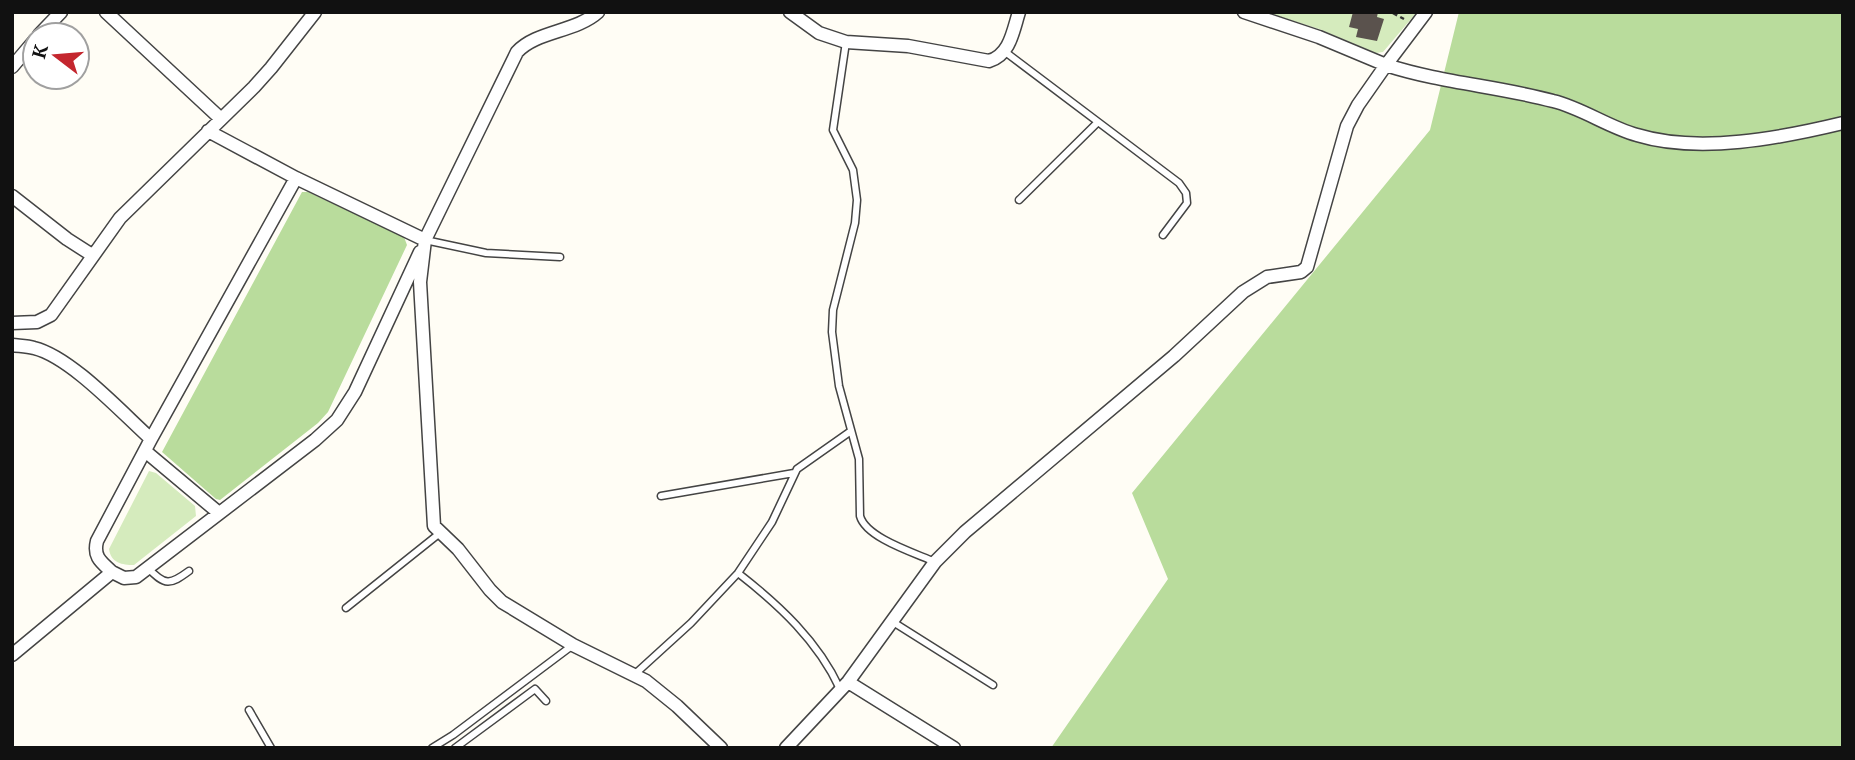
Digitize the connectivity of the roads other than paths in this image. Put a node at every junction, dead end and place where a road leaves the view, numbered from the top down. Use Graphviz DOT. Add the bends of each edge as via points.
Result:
graph roads {
  1 [pos="106,12"];
  2 [pos="315,12"];
  3 [pos="598,12"];
  4 [pos="790,12"];
  5 [pos="1019,12"];
  6 [pos="1244,12"];
  7 [pos="1426,12"];
  8 [pos="846,42"];
  9 [pos="1004,51"];
  10 [pos="1386,65"];
  11 [pos="221,119"];
  12 [pos="1098,122"];
  13 [pos="1843,122"];
  14 [pos="208,131"];
  15 [pos="296,178"];
  16 [pos="12,196"];
  17 [pos="1019,200"];
  18 [pos="1163,235"];
  19 [pos="425,240"];
  20 [pos="92,255"];
  21 [pos="560,257"];
  22 [pos="12,323"];
  23 [pos="12,345"];
  24 [pos="851,431"];
  25 [pos="148,445"];
  26 [pos="794,473"];
  27 [pos="662,496"];
  28 [pos="219,513"];
  29 [pos="440,533"];
  30 [pos="935,562"];
  31 [pos="148,568"];
  32 [pos="190,571"];
  33 [pos="112,572"];
  34 [pos="738,573"];
  35 [pos="346,608"];
  36 [pos="893,622"];
  37 [pos="573,645"];
  38 [pos="12,655"];
  39 [pos="635,674"];
  40 [pos="993,685"];
  41 [pos="844,686"];
  42 [pos="546,701"];
  43 [pos="249,710"];
  44 [pos="271,748"];
  45 [pos="432,748"];
  46 [pos="455,748"];
  47 [pos="721,748"];
  48 [pos="786,748"];
  49 [pos="954,748"];
  1 -- 11 [label="street"];
  2 -- 11 [label="street" via="271,68"];
  3 -- 19 [label="street" via="517,52"];
  4 -- 8 [label="street" via="825,36"];
  5 -- 9 [label="street"];
  6 -- 10 [label="street"];
  7 -- 10 [label="street"];
  8 -- 9 [label="street" via="908,47 984,61"];
  8 -- 24 [label="lane" via="834,130 853,170 858,200 832,321 839,386"];
  9 -- 12 [label="lane"];
  10 -- 13 [label="street" via="1557,102 1657,141 1684,144 1786,136"];
  10 -- 30 [label="street" via="1347,126 1307,267 1267,277 1243,292"];
  11 -- 14 [label="street"];
  12 -- 17 [label="lane"];
  12 -- 18 [label="lane" via="1186,192 1186,203"];
  14 -- 15 [label="street"];
  14 -- 20 [label="street" via="120,218"];
  15 -- 19 [label="street"];
  15 -- 25 [label="street"];
  16 -- 20 [label="street"];
  19 -- 21 [label="lane" via="486,253"];
  19 -- 28 [label="street" via="355,392 337,420"];
  19 -- 29 [label="street" via="420,282 431,516"];
  20 -- 22 [label="street" via="51,314 37,323"];
  23 -- 25 [label="street" via="54,356 84,378"];
  24 -- 26 [label="lane"];
  24 -- 30 [label="lane" via="859,459 862,523"];
  25 -- 28 [label="street"];
  25 -- 33 [label="street" via="94,550"];
  26 -- 27 [label="lane"];
  26 -- 34 [label="lane" via="772,522"];
  28 -- 31 [label="street"];
  29 -- 35 [label="lane"];
  29 -- 37 [label="street" via="502,602"];
  30 -- 36 [label="street"];
  31 -- 32 [label="lane" via="169,583"];
  31 -- 33 [label="street" via="130,579"];
  33 -- 38 [label="street"];
  34 -- 39 [label="lane"];
  34 -- 41 [label="lane" via="796,625"];
  36 -- 40 [label="lane"];
  36 -- 41 [label="street"];
  37 -- 39 [label="street"];
  37 -- 45 [label="lane"];
  39 -- 47 [label="street"];
  41 -- 48 [label="street"];
  41 -- 49 [label="street"];
  42 -- 46 [label="lane" via="535,689"];
  43 -- 44 [label="lane"];
}
